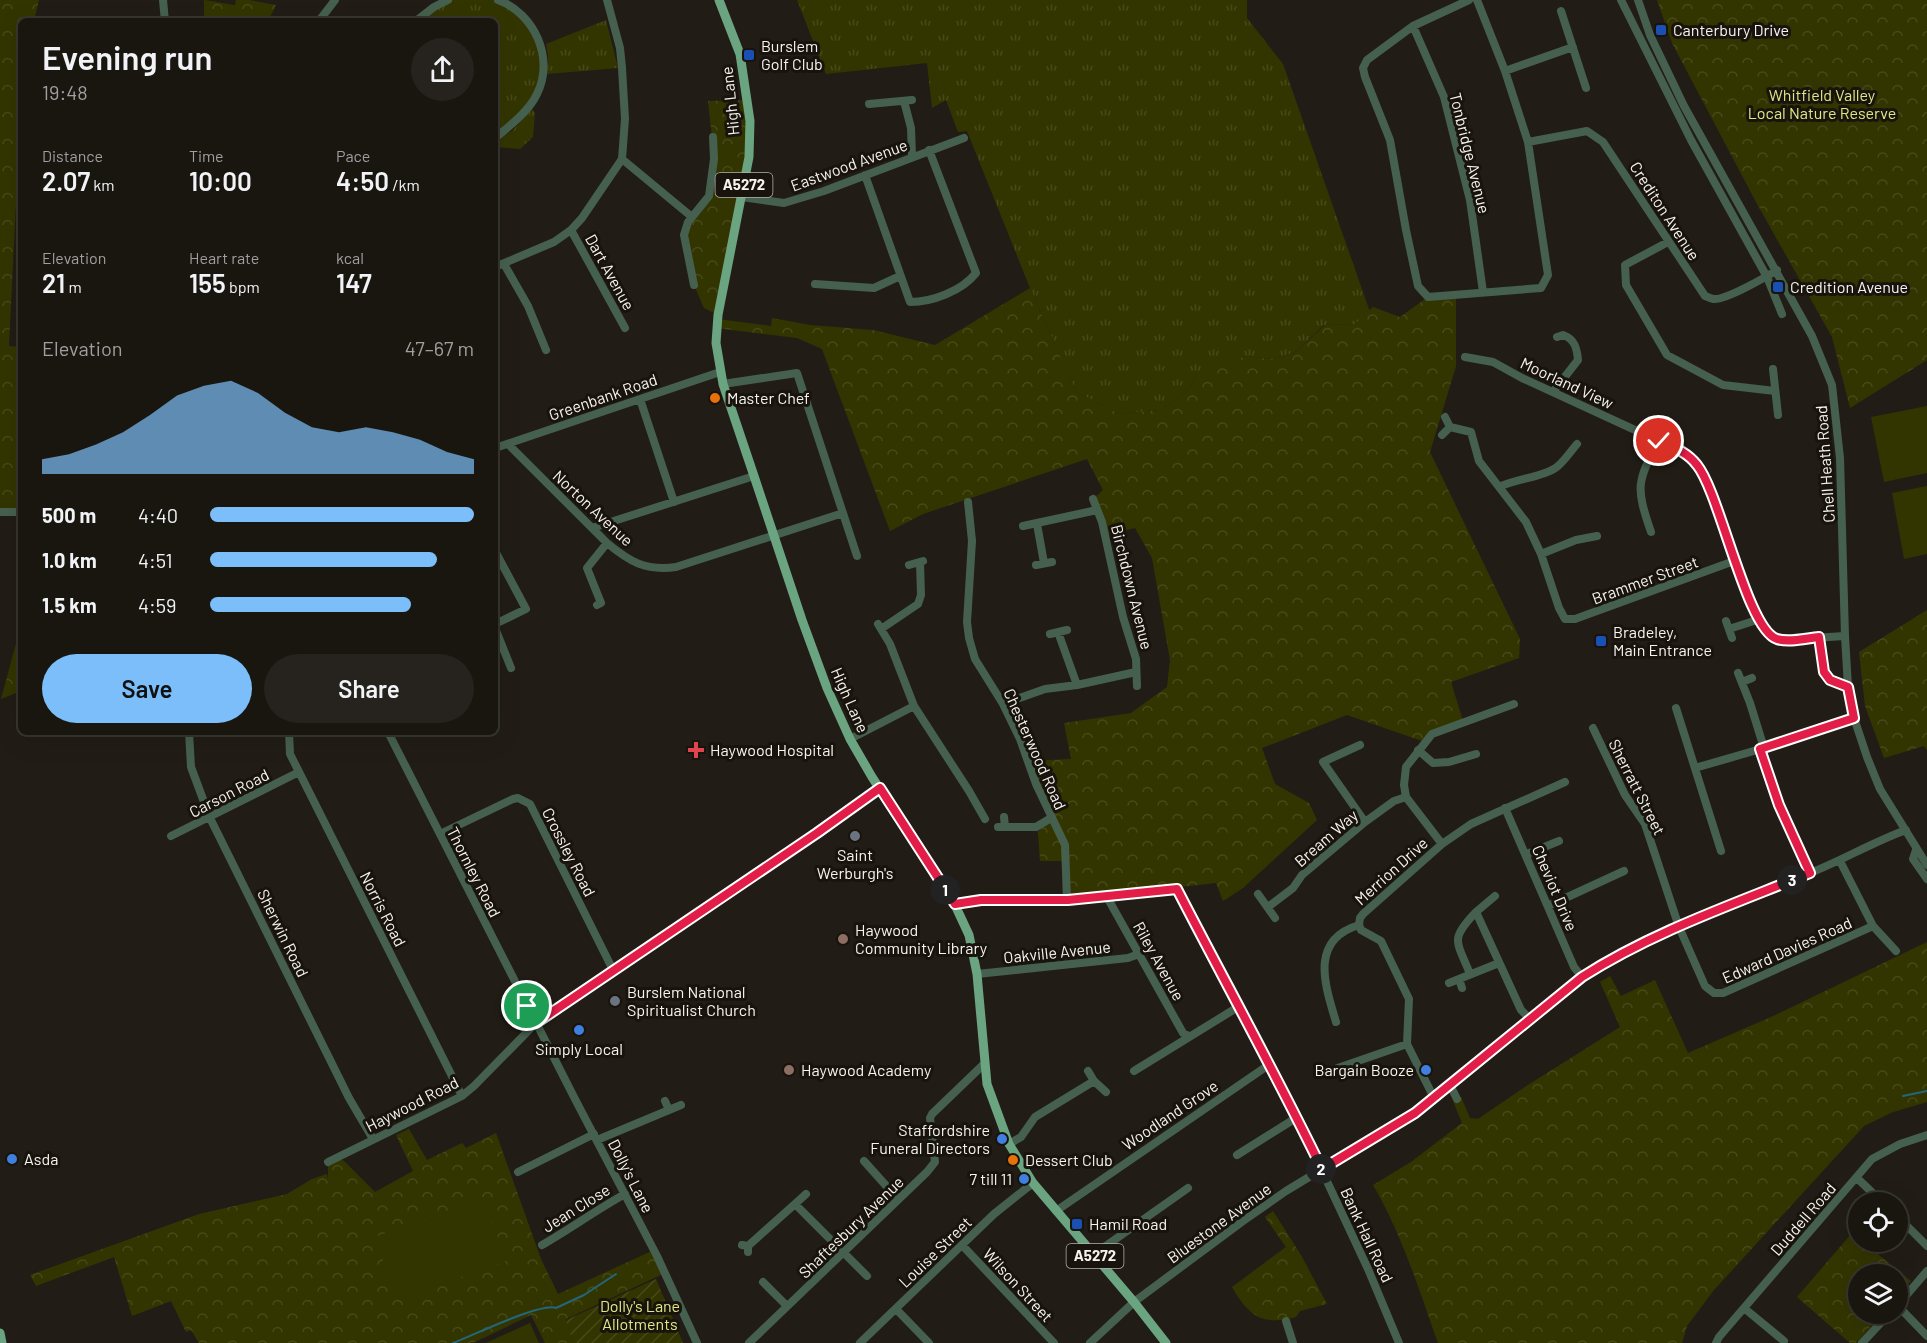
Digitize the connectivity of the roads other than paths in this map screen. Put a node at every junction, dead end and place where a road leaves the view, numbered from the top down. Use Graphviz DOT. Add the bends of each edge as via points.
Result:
graph roads {
  1 [pos="163,0"];
  2 [pos="335,0"];
  3 [pos="448,0"];
  4 [pos="498,0"];
  5 [pos="607,0"];
  6 [pos="719,0"];
  7 [pos="1470,0"];
  8 [pos="1477,0"];
  9 [pos="1622,0"];
  10 [pos="1638,0"];
  11 [pos="1561,11"];
  12 [pos="165,18"];
  13 [pos="321,18"];
  14 [pos="420,18"];
  15 [pos="1413,26"];
  16 [pos="1573,47"];
  17 [pos="1505,71"];
  18 [pos="1586,88"];
  19 [pos="868,104"];
  20 [pos="498,136"];
  21 [pos="713,137"];
  22 [pos="964,138"];
  23 [pos="1528,142"];
  24 [pos="929,150"];
  25 [pos="912,156"];
  26 [pos="622,159"];
  27 [pos="865,175"];
  28 [pos="741,196"];
  29 [pos="692,217"];
  30 [pos="571,230"];
  31 [pos="1668,242"];
  32 [pos="504,264"];
  33 [pos="498,266"];
  34 [pos="1777,270"];
  35 [pos="900,276"];
  36 [pos="1767,277"];
  37 [pos="815,284"];
  38 [pos="694,285"];
  39 [pos="1483,292"];
  40 [pos="1782,314"];
  41 [pos="625,328"];
  42 [pos="1557,337"];
  43 [pos="546,350"];
  44 [pos="1465,357"];
  45 [pos="1773,369"];
  46 [pos="720,372"];
  47 [pos="723,384"];
  48 [pos="1775,391"];
  49 [pos="1553,392"];
  50 [pos="640,399"];
  51 [pos="1778,416"];
  52 [pos="1445,417"];
  53 [pos="1450,427"];
  54 [pos="1442,435"];
  55 [pos="1659,441"];
  56 [pos="508,444"];
  57 [pos="1577,444"];
  58 [pos="498,447"];
  59 [pos="754,476"];
  60 [pos="1498,488"];
  61 [pos="1093,499"];
  62 [pos="674,502"];
  63 [pos="968,502"];
  64 [pos="1097,510"];
  65 [pos="843,513"];
  66 [pos="1037,524"];
  67 [pos="1023,526"];
  68 [pos="592,528"];
  69 [pos="1651,532"];
  70 [pos="774,535"];
  71 [pos="1597,536"];
  72 [pos="607,543"];
  73 [pos="1541,554"];
  74 [pos="498,556"];
  75 [pos="857,556"];
  76 [pos="1734,561"];
  77 [pos="1044,563"];
  78 [pos="909,565"];
  79 [pos="597,605"];
  80 [pos="1760,619"];
  81 [pos="498,624"];
  82 [pos="1058,632"];
  83 [pos="498,634"];
  84 [pos="1845,636"];
  85 [pos="1819,637"];
  86 [pos="1732,638"];
  87 [pos="511,668"];
  88 [pos="1136,672"];
  89 [pos="1738,673"];
  90 [pos="1752,678"];
  91 [pos="1742,682"];
  92 [pos="1077,685"];
  93 [pos="1137,686"];
  94 [pos="1848,687"];
  95 [pos="1502,697"];
  96 [pos="1004,704"];
  97 [pos="914,706"];
  98 [pos="1676,708"];
  99 [pos="1854,718"];
  100 [pos="1593,728"];
  101 [pos="189,735"];
  102 [pos="289,735"];
  103 [pos="390,735"];
  104 [pos="850,739"];
  105 [pos="1360,745"];
  106 [pos="1762,749"];
  107 [pos="1418,750"];
  108 [pos="1476,754"];
  109 [pos="1695,768"];
  110 [pos="299,772"];
  111 [pos="1565,782"];
  112 [pos="880,788"];
  113 [pos="1406,797"];
  114 [pos="1505,808"];
  115 [pos="1004,817"];
  116 [pos="210,818"];
  117 [pos="1051,818"];
  118 [pos="985,819"];
  119 [pos="1365,822"];
  120 [pos="1906,830"];
  121 [pos="440,834"];
  122 [pos="171,837"];
  123 [pos="1559,841"];
  124 [pos="1442,844"];
  125 [pos="1916,850"];
  126 [pos="1721,851"];
  127 [pos="1527,854"];
  128 [pos="1840,861"];
  129 [pos="1927,865"];
  130 [pos="1624,871"];
  131 [pos="1810,873"];
  132 [pos="1927,879"];
  133 [pos="1258,894"];
  134 [pos="1495,896"];
  135 [pos="1107,897"];
  136 [pos="1068,900"];
  137 [pos="955,904"];
  138 [pos="1548,906"];
  139 [pos="1268,908"];
  140 [pos="1476,912"];
  141 [pos="1275,918"];
  142 [pos="1359,925"];
  143 [pos="1873,926"];
  144 [pos="1679,927"];
  145 [pos="1896,951"];
  146 [pos="1139,954"];
  147 [pos="1499,963"];
  148 [pos="613,970"];
  149 [pos="977,974"];
  150 [pos="1470,974"];
  151 [pos="1582,977"];
  152 [pos="1459,979"];
  153 [pos="1449,983"];
  154 [pos="1462,988"];
  155 [pos="1238,1007"];
  156 [pos="1531,1020"];
  157 [pos="1336,1022"];
  158 [pos="536,1023"];
  159 [pos="1189,1036"];
  160 [pos="1407,1044"];
  161 [pos="984,1064"];
  162 [pos="1270,1064"];
  163 [pos="1332,1070"];
  164 [pos="1088,1071"];
  165 [pos="1134,1071"];
  166 [pos="1094,1081"];
  167 [pos="1450,1085"];
  168 [pos="1106,1092"];
  169 [pos="462,1096"];
  170 [pos="1434,1098"];
  171 [pos="1457,1099"];
  172 [pos="665,1101"];
  173 [pos="681,1105"];
  174 [pos="669,1110"];
  175 [pos="1296,1118"];
  176 [pos="1927,1135"];
  177 [pos="596,1137"];
  178 [pos="373,1139"];
  179 [pos="1009,1144"];
  180 [pos="1237,1155"];
  181 [pos="864,1161"];
  182 [pos="328,1162"];
  183 [pos="1322,1169"];
  184 [pos="518,1172"];
  185 [pos="1857,1178"];
  186 [pos="1033,1183"];
  187 [pos="1188,1188"];
  188 [pos="1872,1192"];
  189 [pos="625,1194"];
  190 [pos="806,1194"];
  191 [pos="898,1199"];
  192 [pos="795,1204"];
  193 [pos="1056,1210"];
  194 [pos="1908,1227"];
  195 [pos="542,1245"];
  196 [pos="962,1245"];
  197 [pos="1927,1246"];
  198 [pos="746,1247"];
  199 [pos="843,1254"];
  200 [pos="1094,1255"];
  201 [pos="1927,1270"];
  202 [pos="867,1276"];
  203 [pos="763,1282"];
  204 [pos="1908,1293"];
  205 [pos="1134,1302"];
  206 [pos="787,1306"];
  207 [pos="1743,1308"];
  208 [pos="896,1309"];
  209 [pos="1908,1316"];
  210 [pos="1286,1321"];
  211 [pos="1880,1324"];
  212 [pos="0,1333"];
  213 [pos="1927,1336"];
  214 [pos="1784,1341"];
  215 [pos="2,1343"];
  216 [pos="697,1343"];
  217 [pos="749,1343"];
  218 [pos="860,1343"];
  219 [pos="929,1343"];
  220 [pos="1054,1343"];
  221 [pos="1090,1343"];
  222 [pos="1166,1343"];
  223 [pos="1293,1343"];
  224 [pos="1399,1343"];
  225 [pos="1716,1343"];
  226 [pos="1862,1343"];
  1 -- 12 [label="street"];
  2 -- 13 [label="street"];
  3 -- 14 [label="street"];
  4 -- 20 [label="street" via="517,10 535,32 541,46 543,74 536,96"];
  5 -- 26 [label="street" via="622,68"];
  6 -- 28 [label="main road, High Lane / A5272" via="740,54 748,100 748,157"];
  7 -- 15 [label="street"];
  8 -- 17 [label="street"];
  9 -- 36 [label="street" via="1691,140"];
  10 -- 34 [label="street, Chell Heath Road" via="1684,106"];
  11 -- 16 [label="street"];
  15 -- 39 [label="street, Tonbridge Avenue" via="1444,97 1470,200"];
  15 -- 39 [label="street" via="1367,60 1363,68 1390,140 1418,286 1428,297"];
  16 -- 17 [label="street"];
  16 -- 18 [label="street"];
  17 -- 23 [label="street"];
  19 -- 25 [label="street" via="908,100"];
  21 -- 29 [label="street" via="709,196"];
  22 -- 24 [label="street, Eastwood Avenue"];
  23 -- 31 [label="street, Crediton Avenue" via="1587,131 1603,142"];
  23 -- 39 [label="street" via="1548,275 1541,288"];
  24 -- 25 [label="street, Eastwood Avenue"];
  24 -- 35 [label="street" via="976,273 960,287 921,302 910,302"];
  25 -- 27 [label="street, Eastwood Avenue"];
  26 -- 29 [label="street"];
  26 -- 30 [label="street"];
  27 -- 28 [label="street, Eastwood Avenue" via="784,203"];
  27 -- 35 [label="street"];
  28 -- 46 [label="main road, High Lane / A5272" via="718,315"];
  29 -- 38 [label="street" via="684,236"];
  30 -- 32 [label="street" via="554,242"];
  30 -- 41 [label="street, Dart Avenue"];
  31 -- 36 [label="street, Crediton Avenue" via="1705,296 1713,300"];
  31 -- 48 [label="street" via="1626,265 1626,285 1666,355 1723,385"];
  32 -- 33 [label="street"];
  32 -- 43 [label="street" via="528,306"];
  34 -- 36 [label="street, Crediton Avenue"];
  34 -- 84 [label="street, Chell Heath Road" via="1812,336 1832,385 1840,458"];
  35 -- 37 [label="street" via="874,288"];
  36 -- 40 [label="street"];
  42 -- 49 [label="street" via="1570,338 1578,360"];
  44 -- 49 [label="street, Moorland View" via="1493,362"];
  45 -- 48 [label="street"];
  46 -- 47 [label="main road, High Lane / A5272"];
  46 -- 50 [label="street, Greenbank Road"];
  47 -- 59 [label="main road, High Lane / A5272"];
  47 -- 65 [label="street" via="797,373"];
  48 -- 51 [label="street"];
  49 -- 55 [label="street, Moorland View"];
  50 -- 56 [label="street, Greenbank Road"];
  50 -- 62 [label="street"];
  52 -- 53 [label="street"];
  53 -- 54 [label="street"];
  53 -- 60 [label="street" via="1471,432 1479,461"];
  55 -- 69 [label="street" via="1640,483 1640,500"];
  55 -- 76 [label="street, Moorland View" via="1685,453 1697,465 1708,483"];
  56 -- 58 [label="street, Greenbank Road"];
  56 -- 68 [label="street, Norton Avenue"];
  57 -- 60 [label="street" via="1548,473"];
  59 -- 62 [label="street"];
  59 -- 70 [label="main road, High Lane / A5272"];
  60 -- 73 [label="street" via="1526,522"];
  61 -- 64 [label="street, Birchdown Avenue"];
  62 -- 68 [label="street"];
  63 -- 96 [label="street, Chesterwood Road" via="976,541 967,622 969,638 975,659"];
  64 -- 66 [label="street, Birchdown Avenue"];
  64 -- 88 [label="street, Birchdown Avenue" via="1136,658"];
  65 -- 70 [label="street, Norton Avenue"];
  65 -- 75 [label="street"];
  66 -- 67 [label="street, Birchdown Avenue"];
  66 -- 77 [label="street"];
  68 -- 72 [label="street, Norton Avenue"];
  70 -- 72 [label="street, Norton Avenue" via="676,567 658,569 643,567"];
  70 -- 104 [label="main road, High Lane / A5272" via="827,688"];
  71 -- 73 [label="street"];
  72 -- 79 [label="street" via="587,568 601,603"];
  73 -- 76 [label="street, Brammer Street" via="1565,619 1575,619"];
  74 -- 81 [label="street" via="526,609"];
  76 -- 80 [label="street, Moorland View"];
  78 -- 97 [label="street" via="922,562 918,604 879,627 890,644"];
  80 -- 85 [label="street, Moorland View" via="1770,636 1779,640"];
  80 -- 86 [label="street" via="1728,625"];
  82 -- 92 [label="street"];
  83 -- 87 [label="street"];
  84 -- 85 [label="street, Moorland View"];
  84 -- 94 [label="street, Chell Heath Road"];
  85 -- 94 [label="street" via="1824,672 1830,680"];
  88 -- 92 [label="street, Birchdown Avenue"];
  88 -- 93 [label="street, Birchdown Avenue"];
  89 -- 91 [label="street"];
  90 -- 91 [label="street"];
  91 -- 106 [label="street"];
  92 -- 96 [label="street, Birchdown Avenue" via="1045,689"];
  94 -- 99 [label="street, Chell Heath Road"];
  95 -- 107 [label="street" via="1510,705 1440,730"];
  96 -- 117 [label="street, Chesterwood Road"];
  97 -- 104 [label="street"];
  97 -- 118 [label="street"];
  98 -- 109 [label="street"];
  99 -- 106 [label="street"];
  99 -- 120 [label="street, Chell Heath Road" via="1881,789"];
  100 -- 144 [label="street, Sherratt Street" via="1625,795 1645,824"];
  101 -- 116 [label="street, Sherwin Road" via="191,767"];
  102 -- 110 [label="street, Norris Road" via="290,754"];
  103 -- 121 [label="street, Thornley Road"];
  104 -- 112 [label="main road, High Lane / A5272"];
  105 -- 119 [label="street" via="1323,762"];
  106 -- 109 [label="street"];
  106 -- 131 [label="street" via="1779,805"];
  107 -- 108 [label="street" via="1433,763"];
  107 -- 113 [label="street" via="1406,767"];
  109 -- 126 [label="street"];
  110 -- 116 [label="street, Carson Road"];
  110 -- 169 [label="street, Norris Road"];
  111 -- 114 [label="street, Merrion Drive" via="1549,785"];
  112 -- 137 [label="main road, High Lane / A5272"];
  112 -- 148 [label="street, Haywood Road"];
  113 -- 119 [label="street, Bream Way"];
  113 -- 124 [label="street"];
  114 -- 124 [label="street, Merrion Drive"];
  114 -- 127 [label="street, Cheviot Drive"];
  115 -- 117 [label="street" via="1001,827 1036,827"];
  116 -- 122 [label="street, Carson Road"];
  116 -- 178 [label="street, Sherwin Road"];
  117 -- 136 [label="street, Chesterwood Road" via="1065,844"];
  119 -- 139 [label="street, Bream Way"];
  120 -- 125 [label="street, Chell Heath Road"];
  120 -- 128 [label="street, Bluestone Avenue"];
  121 -- 148 [label="street, Crossley Road" via="513,799 530,804"];
  121 -- 158 [label="street, Thornley Road"];
  123 -- 127 [label="street"];
  124 -- 142 [label="street, Merrion Drive" via="1363,914"];
  125 -- 129 [label="street, Chell Heath Road"];
  125 -- 132 [label="street, Chell Heath Road" via="1913,859"];
  127 -- 138 [label="street, Cheviot Drive"];
  128 -- 131 [label="street, Bluestone Avenue"];
  128 -- 143 [label="street, Edward Davies Road"];
  130 -- 138 [label="street"];
  131 -- 144 [label="street, Bluestone Avenue"];
  133 -- 139 [label="street"];
  134 -- 140 [label="street"];
  135 -- 136 [label="street"];
  135 -- 146 [label="street, Riley Avenue"];
  135 -- 155 [label="street, Bank Hall Road" via="1177,889"];
  136 -- 137 [label="street" via="981,900"];
  137 -- 149 [label="main road, High Lane / A5272" via="969,935"];
  138 -- 151 [label="street, Cheviot Drive"];
  139 -- 141 [label="street"];
  140 -- 147 [label="street"];
  140 -- 150 [label="street" via="1461,928 1457,941"];
  142 -- 157 [label="street, Merrion Drive" via="1334,939 1326,956 1324,984"];
  142 -- 160 [label="street" via="1381,941 1409,999"];
  143 -- 144 [label="street, Edward Davies Road" via="1723,993 1714,993 1705,986"];
  143 -- 145 [label="street, Edward Davies Road"];
  144 -- 151 [label="street, Bluestone Avenue"];
  146 -- 149 [label="street, Oakville Avenue"];
  146 -- 159 [label="street, Riley Avenue" via="1184,1034"];
  147 -- 150 [label="street"];
  147 -- 156 [label="street" via="1521,1010"];
  148 -- 158 [label="street, Haywood Road"];
  149 -- 161 [label="main road, High Lane / A5272"];
  150 -- 152 [label="street"];
  151 -- 156 [label="street, Bluestone Avenue"];
  152 -- 153 [label="street"];
  152 -- 154 [label="street"];
  155 -- 159 [label="street"];
  155 -- 162 [label="street, Bank Hall Road"];
  156 -- 167 [label="street, Bluestone Avenue"];
  158 -- 169 [label="street, Haywood Road"];
  158 -- 177 [label="street, Dolly's Lane"];
  159 -- 165 [label="street"];
  160 -- 163 [label="street"];
  160 -- 170 [label="street"];
  161 -- 179 [label="main road, High Lane / A5272" via="987,1084"];
  161 -- 191 [label="street, Shaftesbury Avenue" via="932,1114 935,1162"];
  162 -- 175 [label="street, Bank Hall Road"];
  162 -- 193 [label="street, Woodland Grove"];
  164 -- 166 [label="street"];
  166 -- 168 [label="street"];
  166 -- 179 [label="street" via="1035,1117 1021,1137"];
  167 -- 170 [label="street, Bluestone Avenue"];
  167 -- 171 [label="street"];
  169 -- 178 [label="street, Haywood Road"];
  170 -- 183 [label="street, Bluestone Avenue"];
  172 -- 174 [label="street"];
  173 -- 174 [label="street"];
  174 -- 177 [label="street"];
  175 -- 180 [label="street"];
  175 -- 183 [label="street, Bank Hall Road"];
  176 -- 185 [label="street, Duddell Road" via="1872,1159"];
  177 -- 184 [label="street"];
  177 -- 189 [label="street, Dolly's Lane"];
  178 -- 182 [label="street, Haywood Road"];
  179 -- 186 [label="main road, High Lane / A5272"];
  181 -- 191 [label="street"];
  183 -- 205 [label="street, Bluestone Avenue" via="1250,1216"];
  183 -- 224 [label="street, Bank Hall Road"];
  185 -- 188 [label="street"];
  185 -- 207 [label="street, Duddell Road"];
  186 -- 193 [label="main road, High Lane / A5272"];
  186 -- 196 [label="street, Louise Street"];
  187 -- 200 [label="street"];
  189 -- 195 [label="street, Jean Close"];
  189 -- 216 [label="street, Dolly's Lane"];
  190 -- 192 [label="street"];
  191 -- 199 [label="street, Shaftesbury Avenue"];
  192 -- 198 [label="street"];
  192 -- 199 [label="street"];
  193 -- 200 [label="main road, High Lane / A5272"];
  194 -- 197 [label="street"];
  196 -- 208 [label="street, Louise Street"];
  196 -- 220 [label="street, Wilson Street"];
  199 -- 202 [label="street"];
  199 -- 206 [label="street, Shaftesbury Avenue"];
  200 -- 205 [label="main road, High Lane / A5272"];
  201 -- 204 [label="street"];
  203 -- 206 [label="street"];
  205 -- 221 [label="street"];
  205 -- 222 [label="main road, High Lane / A5272"];
  206 -- 217 [label="street, Shaftesbury Avenue"];
  207 -- 214 [label="street"];
  207 -- 225 [label="street, Duddell Road"];
  208 -- 218 [label="street, Louise Street"];
  208 -- 219 [label="street"];
  209 -- 213 [label="street"];
  210 -- 223 [label="street"];
  211 -- 226 [label="street"];
  212 -- 215 [label="main road"];
}
